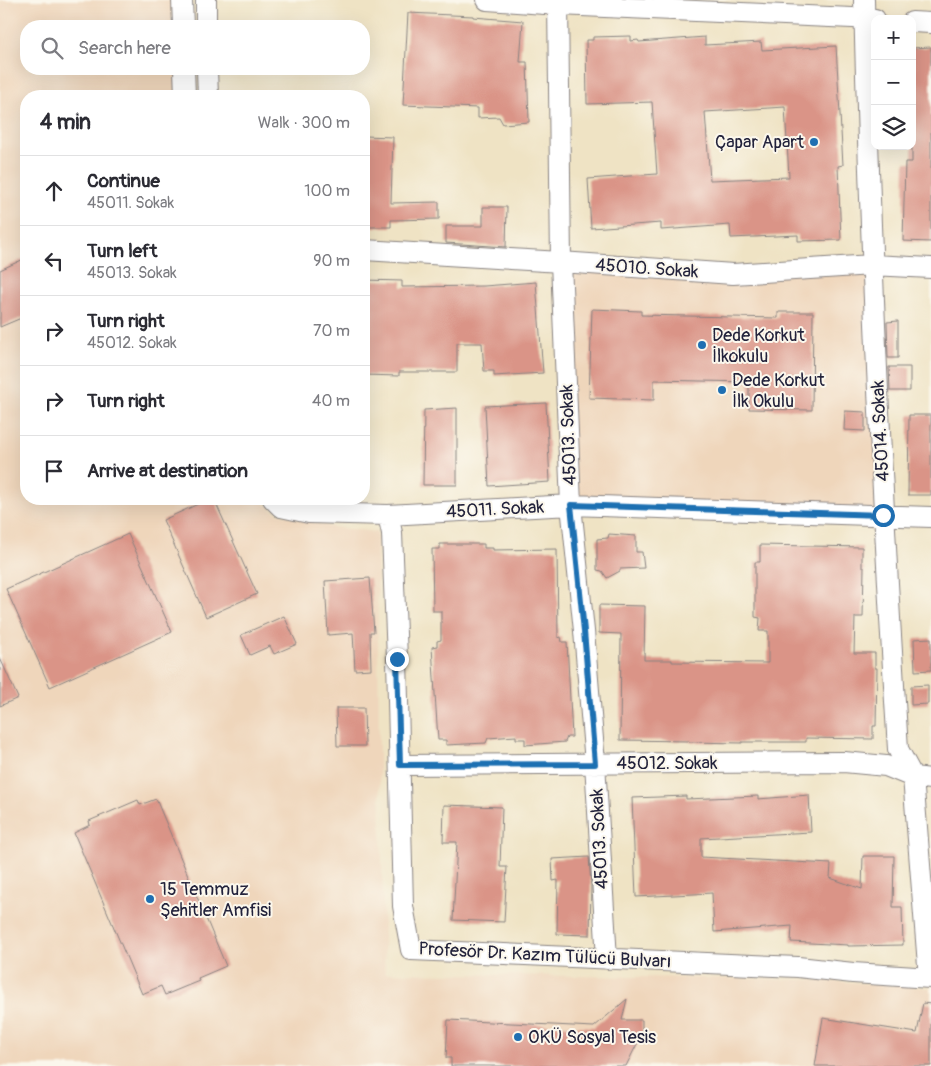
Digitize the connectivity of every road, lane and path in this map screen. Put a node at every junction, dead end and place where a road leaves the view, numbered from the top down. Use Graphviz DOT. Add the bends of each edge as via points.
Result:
graph roads {
  1 [pos="182,0"];
  2 [pos="206,0"];
  3 [pos="487,0"];
  4 [pos="559,3"];
  5 [pos="868,13"];
  6 [pos="183,20"];
  7 [pos="206,20"];
  8 [pos="916,22"];
  9 [pos="931,23"];
  10 [pos="184,75"];
  11 [pos="207,75"];
  12 [pos="185,90"];
  13 [pos="208,90"];
  14 [pos="370,250"];
  15 [pos="561,262"];
  16 [pos="872,264"];
  17 [pos="931,268"];
  18 [pos="280,505"];
  19 [pos="571,505"];
  20 [pos="388,515"];
  21 [pos="883,515"];
  22 [pos="931,517"];
  23 [pos="595,764"];
  24 [pos="400,765"];
  25 [pos="922,778"];
  26 [pos="607,959"];
  27 [pos="930,978"];
  1 -- 6 [label="street"];
  2 -- 7 [label="street"];
  3 -- 4 [label="street"];
  4 -- 5 [label="street"];
  4 -- 15 [label="street, 45013. Sokak"];
  5 -- 16 [label="street, 45014. Sokak"];
  8 -- 9 [label="street"];
  10 -- 12 [label="street"];
  11 -- 13 [label="street"];
  14 -- 15 [label="street, 45010. Sokak"];
  15 -- 16 [label="street, 45010. Sokak" via="734,274"];
  15 -- 19 [label="street, 45013. Sokak"];
  16 -- 17 [label="street, 45010. Sokak"];
  16 -- 21 [label="street, 45014. Sokak"];
  18 -- 20 [label="street" via="309,513"];
  19 -- 20 [label="street, 45011. Sokak"];
  19 -- 21 [label="street, 45011. Sokak"];
  19 -- 23 [label="street, 45013. Sokak"];
  20 -- 24 [label="street, Profesör Dr. Kazım Tülücü Bulvarı" via="392,533"];
  21 -- 22 [label="street, 45011. Sokak"];
  21 -- 25 [label="street, 45014. Sokak" via="898,750"];
  23 -- 24 [label="street, 45012. Sokak"];
  23 -- 25 [label="street, 45012. Sokak" via="844,762 886,766"];
  23 -- 26 [label="street, 45013. Sokak"];
  24 -- 26 [label="street, Profesör Dr. Kazım Tülücü Bulvarı" via="403,906 411,950"];
  25 -- 27 [label="street, 45014. Sokak"];
  26 -- 27 [label="street, Profesör Dr. Kazım Tülücü Bulvarı" via="798,967"];
}
